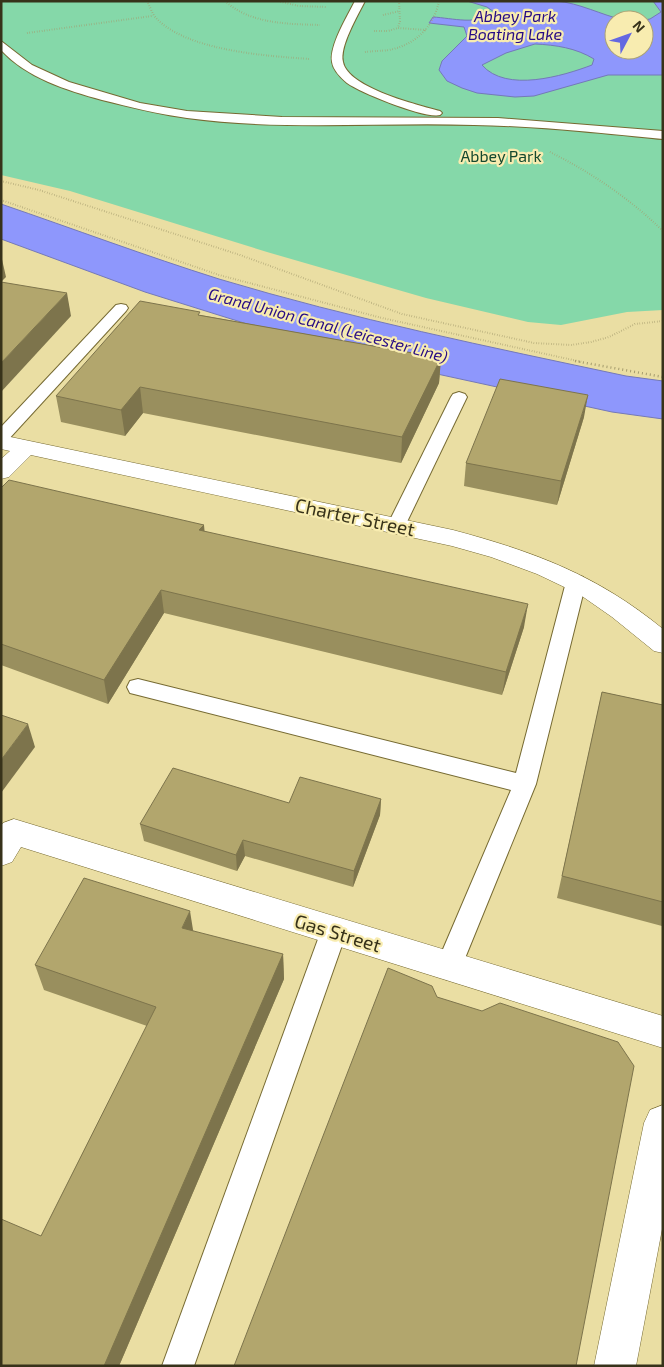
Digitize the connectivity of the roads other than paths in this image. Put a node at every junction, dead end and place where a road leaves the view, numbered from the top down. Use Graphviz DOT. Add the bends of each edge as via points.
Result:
graph roads {
  1 [pos="360,1"];
  2 [pos="1,44"];
  3 [pos="1,59"];
  4 [pos="20,62"];
  5 [pos="476,121"];
  6 [pos="663,136"];
  7 [pos="121,308"];
  8 [pos="459,397"];
  9 [pos="1,437"];
  10 [pos="1,442"];
  11 [pos="25,448"];
  12 [pos="1,472"];
  13 [pos="396,526"];
  14 [pos="576,582"];
  15 [pos="663,644"];
  16 [pos="138,687"];
  17 [pos="525,784"];
  18 [pos="8,843"];
  19 [pos="334,931"];
  20 [pos="448,968"];
  21 [pos="663,1032"];
  22 [pos="663,1123"];
  23 [pos="178,1366"];
  24 [pos="615,1366"];
  1 -- 5 [label="lane" via="348,25 337,61 351,81 374,94 436,114"];
  2 -- 4 [label="lane"];
  3 -- 4 [label="lane"];
  4 -- 5 [label="lane" via="63,84 109,99 154,110 206,117 270,122"];
  5 -- 6 [label="lane"];
  7 -- 9 [label="lane"];
  8 -- 13 [label="lane"];
  10 -- 11 [label="street, Charter Street"];
  11 -- 12 [label="street"];
  11 -- 13 [label="street, Charter Street"];
  13 -- 14 [label="street, Charter Street" via="502,551"];
  14 -- 15 [label="street, Charter Street"];
  14 -- 17 [label="lane"];
  16 -- 17 [label="lane"];
  17 -- 20 [label="lane"];
  18 -- 19 [label="street, Gas Street"];
  19 -- 20 [label="street, Gas Street"];
  19 -- 23 [label="lane"];
  20 -- 21 [label="street, Gas Street"];
  22 -- 24 [label="street"];
}
